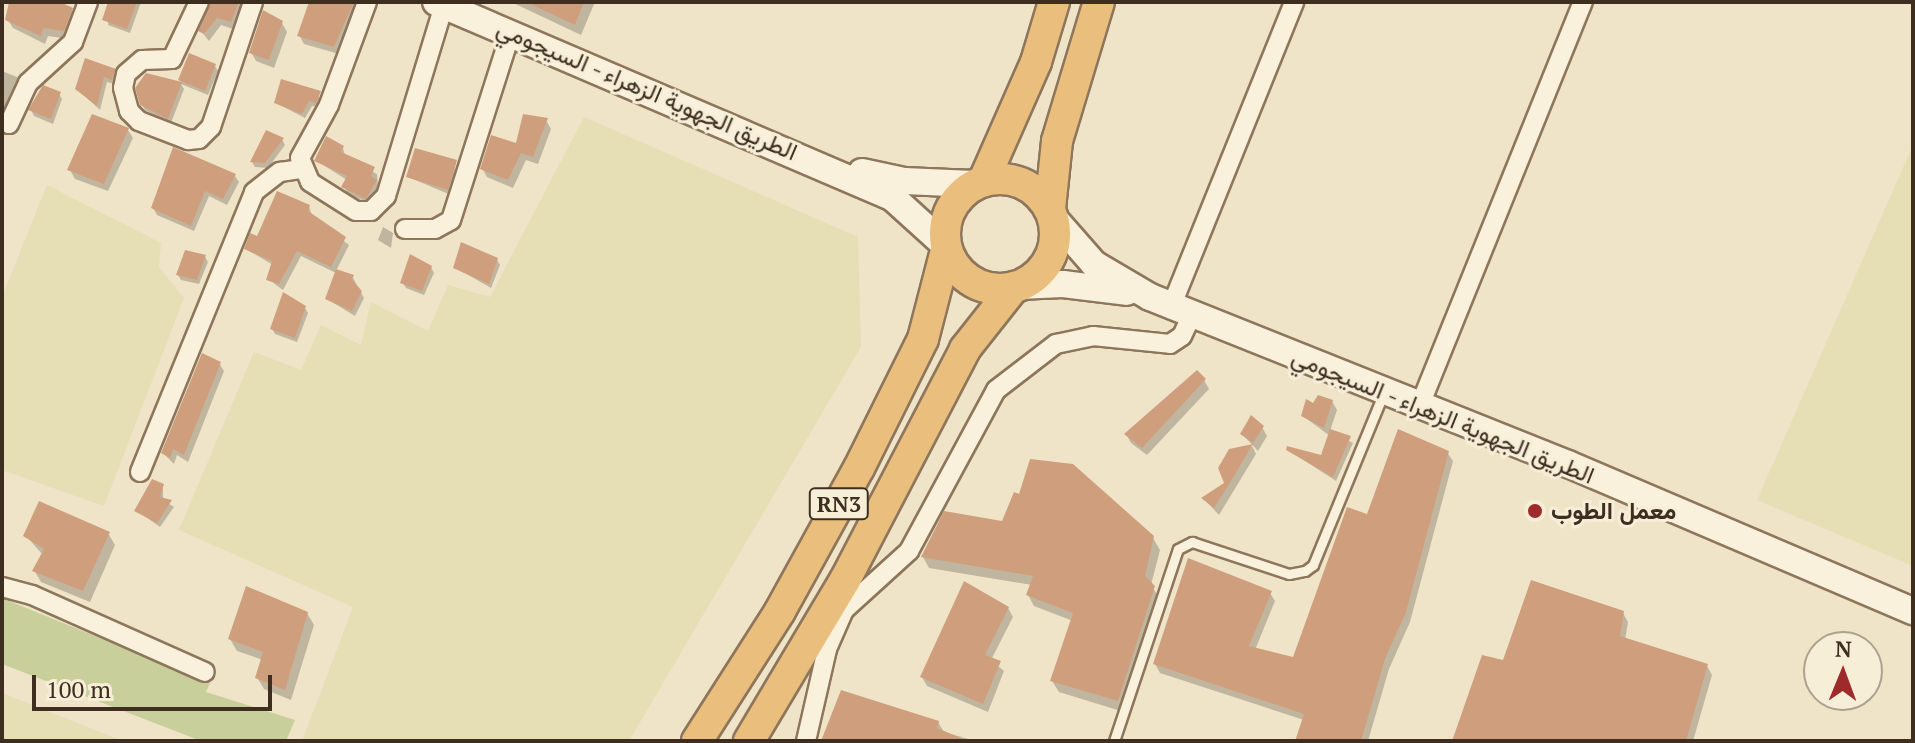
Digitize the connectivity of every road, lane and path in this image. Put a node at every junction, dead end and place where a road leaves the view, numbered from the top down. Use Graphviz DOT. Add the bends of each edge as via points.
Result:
graph roads {
  1 [pos="88,2"];
  2 [pos="199,2"];
  3 [pos="253,2"];
  4 [pos="367,2"];
  5 [pos="1054,2"];
  6 [pos="1099,2"];
  7 [pos="1294,2"];
  8 [pos="1583,2"];
  9 [pos="440,4"];
  10 [pos="511,32"];
  11 [pos="9,124"];
  12 [pos="812,159"];
  13 [pos="302,169"];
  14 [pos="979,182"];
  15 [pos="1051,212"];
  16 [pos="405,229"];
  17 [pos="946,248"];
  18 [pos="1016,286"];
  19 [pos="1171,306"];
  20 [pos="1385,391"];
  21 [pos="1420,405"];
  22 [pos="140,472"];
  23 [pos="2,587"];
  24 [pos="1913,611"];
  25 [pos="205,672"];
  26 [pos="697,741"];
  27 [pos="749,741"];
  28 [pos="806,741"];
  29 [pos="1114,741"];
  1 -- 11 [label="street" via="73,42 28,83"];
  2 -- 3 [label="street" via="172,59 142,60 126,74 123,88 129,111 139,121 188,140 199,139 211,127"];
  4 -- 13 [label="street" via="329,105 306,143"];
  5 -- 14 [label="highway, RN3" via="1036,62"];
  6 -- 15 [label="highway, RN3" via="1057,141"];
  7 -- 19 [label="street"];
  8 -- 21 [label="street"];
  9 -- 10 [label="main road, الطريق الجهوية الزهراء - السيجومي"];
  9 -- 13 [label="street" via="380,204 371,211 342,206 310,182"];
  10 -- 12 [label="main road, الطريق الجهوية الزهراء - السيجومي"];
  10 -- 16 [label="street" via="451,220 435,229"];
  12 -- 14 [label="main road, الطريق الجهوية الزهراء - السيجومي" via="904,181"];
  12 -- 17 [label="main road, الطريق الجهوية الزهراء - السيجومي" via="907,206"];
  13 -- 22 [label="street" via="280,172 254,192"];
  14 -- 15 [label="highway" via="1022,182"];
  14 -- 17 [label="highway, RN3" via="949,210"];
  15 -- 18 [label="highway, RN3" via="1056,233 1046,265"];
  15 -- 19 [label="main road, الطريق الجهوية الزهراء - السيجومي" via="1094,264"];
  17 -- 18 [label="highway" via="954,265 980,286"];
  17 -- 26 [label="highway, RN3" via="923,339 859,468 780,611"];
  18 -- 19 [label="main road, الطريق الجهوية الزهراء - السيجومي" via="1063,284"];
  18 -- 27 [label="highway, RN3" via="965,349 851,570"];
  19 -- 20 [label="main road, الطريق الجهوية الزهراء - السيجومي"];
  19 -- 28 [label="street" via="1182,336 1170,344 1093,336 1056,344 996,390 909,551 844,610 827,649"];
  20 -- 21 [label="main road, الطريق الجهوية الزهراء - السيجومي"];
  20 -- 29 [label="lane" via="1313,565 1289,574 1192,542 1178,549"];
  21 -- 24 [label="main road, الطريق الجهوية الزهراء - السيجومي"];
  23 -- 25 [label="street" via="32,595"];
}
